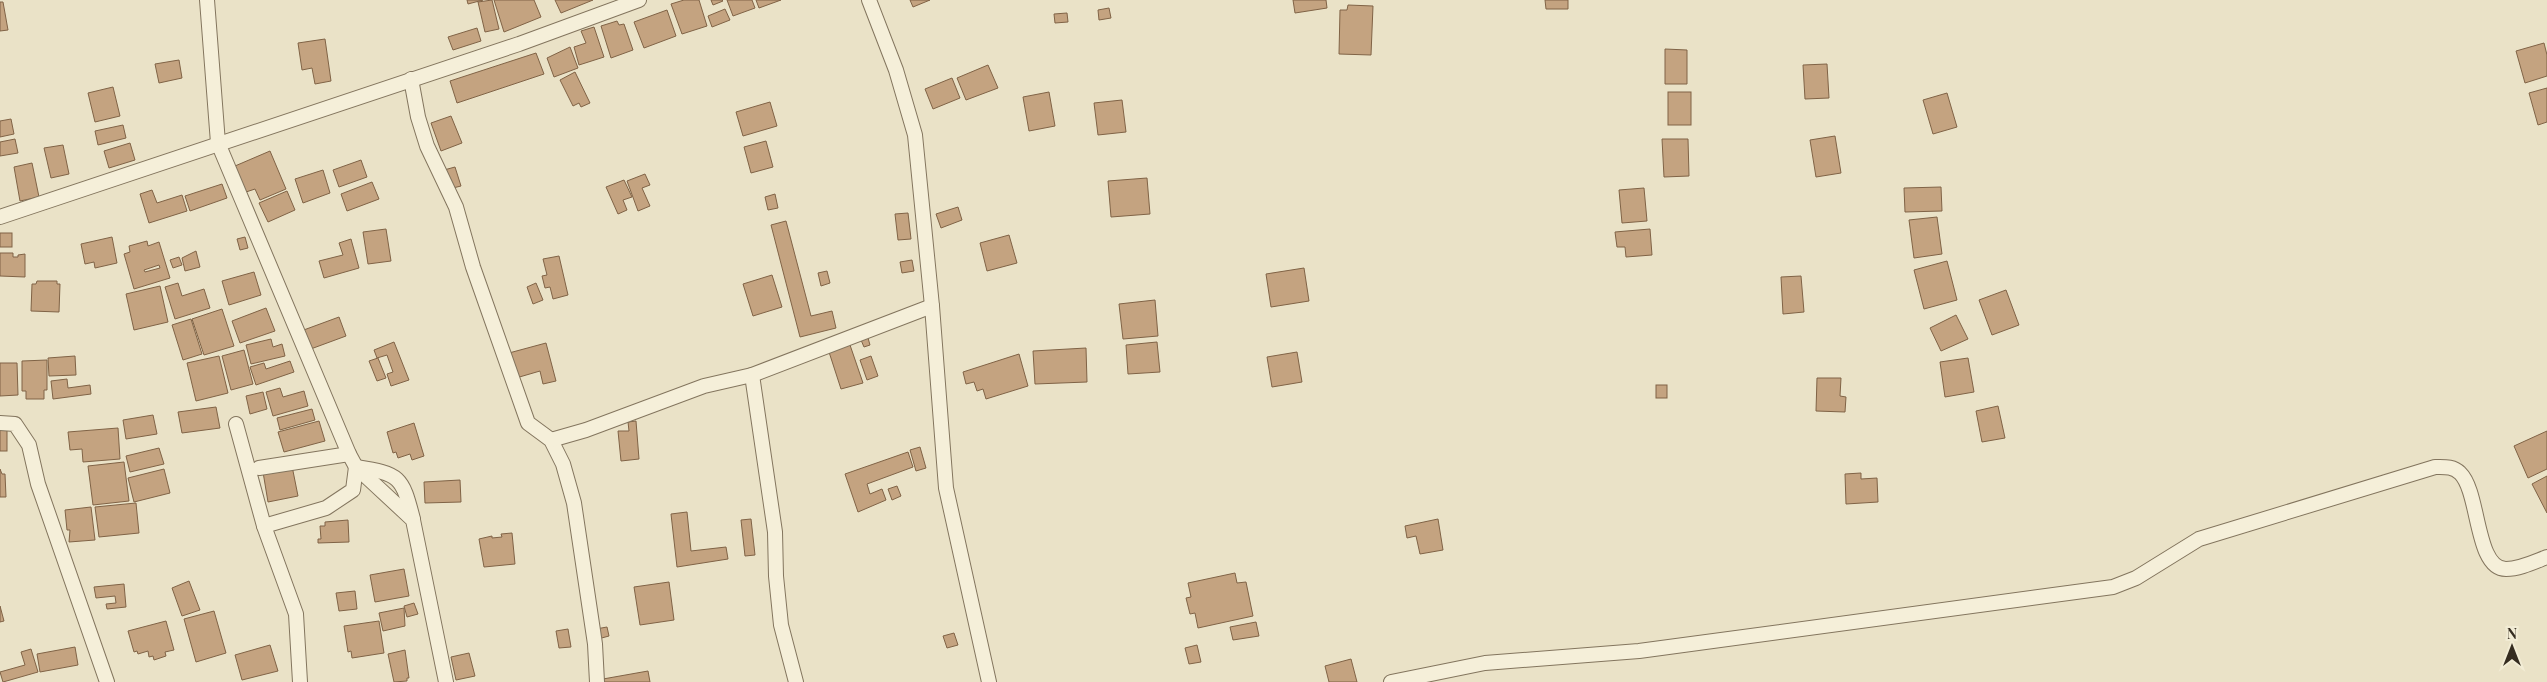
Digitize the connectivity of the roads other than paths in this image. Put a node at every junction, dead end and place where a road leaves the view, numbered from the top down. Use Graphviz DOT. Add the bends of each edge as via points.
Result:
graph roads {
  1 [pos="207,0"];
  2 [pos="639,0"];
  3 [pos="869,0"];
  4 [pos="411,79"];
  5 [pos="218,143"];
  6 [pos="0,217"];
  7 [pos="932,306"];
  8 [pos="752,374"];
  9 [pos="0,423"];
  10 [pos="236,424"];
  11 [pos="551,440"];
  12 [pos="349,454"];
  13 [pos="356,467"];
  14 [pos="259,468"];
  15 [pos="413,520"];
  16 [pos="264,526"];
  17 [pos="2547,557"];
  18 [pos="107,682"];
  19 [pos="300,682"];
  20 [pos="446,682"];
  21 [pos="597,682"];
  22 [pos="796,682"];
  23 [pos="988,682"];
  24 [pos="1391,682"];
  1 -- 5 [label="street"];
  2 -- 4 [label="street"];
  3 -- 7 [label="street" via="896,70 915,135"];
  4 -- 5 [label="street"];
  4 -- 11 [label="street" via="427,146 456,207 473,267 528,423"];
  5 -- 6 [label="street"];
  5 -- 12 [label="street"];
  7 -- 8 [label="street"];
  7 -- 23 [label="street" via="946,488"];
  8 -- 11 [label="street" via="704,386"];
  8 -- 22 [label="street" via="775,532 781,625"];
  9 -- 18 [label="street" via="15,424 29,445 38,484"];
  10 -- 16 [label="street"];
  11 -- 21 [label="street" via="563,464 574,502 595,644"];
  12 -- 13 [label="street"];
  12 -- 14 [label="street"];
  13 -- 15 [label="street"];
  13 -- 15 [label="street" via="384,472 399,479"];
  13 -- 16 [label="street" via="353,490 326,508"];
  15 -- 20 [label="street"];
  16 -- 19 [label="street" via="296,614"];
  17 -- 24 [label="street" via="2521,567 2505,569 2494,565 2486,553 2469,490 2461,473 2450,467 2435,466 2199,539 2136,578 2113,587 1639,651 1485,663"];
}
